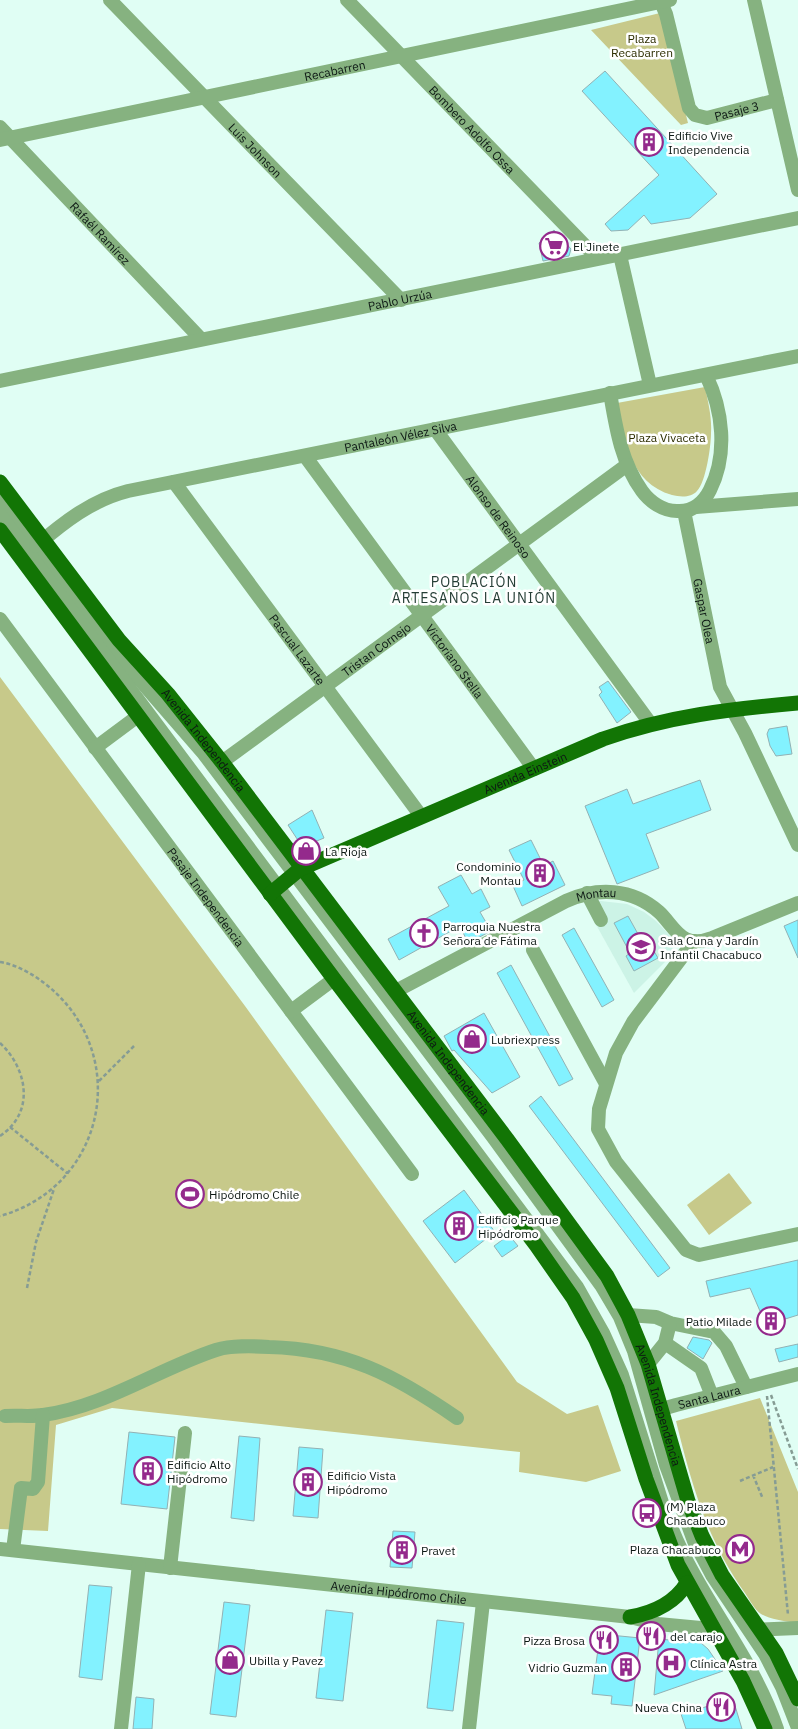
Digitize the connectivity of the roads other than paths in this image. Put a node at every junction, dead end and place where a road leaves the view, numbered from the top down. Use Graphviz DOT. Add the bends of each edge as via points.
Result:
graph roads {
  1 [pos="110,0"];
  2 [pos="347,0"];
  3 [pos="754,0"];
  4 [pos="664,1"];
  5 [pos="402,56"];
  6 [pos="206,98"];
  7 [pos="777,100"];
  8 [pos="0,128"];
  9 [pos="5,139"];
  10 [pos="798,190"];
  11 [pos="798,218"];
  12 [pos="620,255"];
  13 [pos="596,258"];
  14 [pos="401,300"];
  15 [pos="201,339"];
  16 [pos="798,356"];
  17 [pos="706,375"];
  18 [pos="0,381"];
  19 [pos="650,385"];
  20 [pos="610,393"];
  21 [pos="435,429"];
  22 [pos="305,456"];
  23 [pos="627,465"];
  24 [pos="0,482"];
  25 [pos="174,482"];
  26 [pos="0,497"];
  27 [pos="798,499"];
  28 [pos="690,509"];
  29 [pos="0,515"];
  30 [pos="0,530"];
  31 [pos="520,544"];
  32 [pos="33,549"];
  33 [pos="423,615"];
  34 [pos="0,620"];
  35 [pos="326,686"];
  36 [pos="798,703"];
  37 [pos="731,709"];
  38 [pos="138,716"];
  39 [pos="650,723"];
  40 [pos="95,748"];
  41 [pos="222,762"];
  42 [pos="534,769"];
  43 [pos="421,816"];
  44 [pos="798,845"];
  45 [pos="296,871"];
  46 [pos="274,890"];
  47 [pos="586,894"];
  48 [pos="798,903"];
  49 [pos="600,920"];
  50 [pos="694,941"];
  51 [pos="533,950"];
  52 [pos="334,980"];
  53 [pos="394,992"];
  54 [pos="291,1011"];
  55 [pos="606,1084"];
  56 [pos="412,1174"];
  57 [pos="798,1234"];
  58 [pos="628,1315"];
  59 [pos="670,1323"];
  60 [pos="665,1344"];
  61 [pos="648,1364"];
  62 [pos="798,1374"];
  63 [pos="746,1387"];
  64 [pos="712,1396"];
  65 [pos="657,1413"];
  66 [pos="43,1415"];
  67 [pos="5,1416"];
  68 [pos="456,1418"];
  69 [pos="185,1433"];
  70 [pos="636,1434"];
  71 [pos="7,1550"];
  72 [pos="140,1564"];
  73 [pos="170,1568"];
  74 [pos="687,1583"];
  75 [pos="483,1602"];
  76 [pos="630,1617"];
  77 [pos="794,1628"];
  78 [pos="720,1629"];
  79 [pos="754,1630"];
  80 [pos="798,1698"];
  81 [pos="798,1728"];
  82 [pos="121,1729"];
  83 [pos="469,1729"];
  84 [pos="765,1729"];
  85 [pos="777,1729"];
  1 -- 6 [label="street, Luis Johnson"];
  2 -- 5 [label="street, Bombero Adolfo Ossa"];
  3 -- 7 [label="street"];
  4 -- 5 [label="street, Recabarren"];
  4 -- 7 [label="street, Pasaje 3" via="689,108 695,115 707,118"];
  5 -- 6 [label="street, Recabarren"];
  5 -- 13 [label="street, Bombero Adolfo Ossa"];
  6 -- 9 [label="street, Recabarren"];
  6 -- 14 [label="street, Luis Johnson"];
  7 -- 10 [label="street"];
  8 -- 9 [label="street, Rafaél Ramírez"];
  9 -- 15 [label="street, Rafaél Ramírez"];
  11 -- 12 [label="street, Pablo Urzúa"];
  12 -- 13 [label="street, Pablo Urzúa"];
  12 -- 19 [label="street"];
  13 -- 14 [label="street, Pablo Urzúa"];
  14 -- 15 [label="street, Pablo Urzúa"];
  15 -- 18 [label="street, Pablo Urzúa"];
  16 -- 17 [label="street, Pantaleón Vélez Silva"];
  17 -- 19 [label="street, Pantaleón Vélez Silva"];
  17 -- 28 [label="street" via="719,414 721,453 711,488 702,502"];
  19 -- 20 [label="street, Pantaleón Vélez Silva"];
  20 -- 21 [label="street, Pantaleón Vélez Silva"];
  20 -- 23 [label="street"];
  21 -- 22 [label="street, Pantaleón Vélez Silva"];
  21 -- 31 [label="street, Alonso de Reinoso"];
  22 -- 25 [label="street, Pantaleón Vélez Silva"];
  22 -- 33 [label="street, Victoriano Stella"];
  23 -- 28 [label="street" via="648,499 665,510"];
  23 -- 31 [label="street, Tristan Cornejo"];
  24 -- 32 [label="main road, Avenida Independencia"];
  25 -- 32 [label="street, Pantaleón Vélez Silva" via="108,496 86,507"];
  25 -- 35 [label="street, Pascual Lazarte"];
  26 -- 32 [label="street"];
  27 -- 28 [label="street"];
  28 -- 37 [label="street, Gaspar Olea" via="720,688"];
  29 -- 32 [label="street"];
  30 -- 32 [label="main road, Avenida Independencia"];
  31 -- 33 [label="street, Tristan Cornejo"];
  31 -- 39 [label="street, Alonso de Reinoso"];
  32 -- 38 [label="main road, Avenida Independencia"];
  32 -- 41 [label="main road, Avenida Independencia" via="173,700"];
  32 -- 45 [label="street"];
  32 -- 46 [label="street"];
  33 -- 35 [label="street, Tristan Cornejo"];
  33 -- 42 [label="street, Victoriano Stella"];
  34 -- 40 [label="street, Pasaje Independencia"];
  35 -- 41 [label="street, Tristan Cornejo"];
  35 -- 43 [label="street, Pascual Lazarte"];
  36 -- 37 [label="main road, Avenida Einstein"];
  37 -- 39 [label="main road, Avenida Einstein"];
  37 -- 44 [label="street, Gaspar Olea"];
  38 -- 40 [label="street"];
  38 -- 46 [label="main road, Avenida Independencia"];
  39 -- 42 [label="main road, Avenida Einstein"];
  40 -- 54 [label="street, Pasaje Independencia"];
  41 -- 45 [label="main road, Avenida Independencia"];
  42 -- 43 [label="main road, Avenida Einstein"];
  43 -- 45 [label="main road, Avenida Einstein"];
  45 -- 46 [label="main road, Avenida Einstein"];
  45 -- 53 [label="main road, Avenida Independencia"];
  45 -- 65 [label="street" via="601,1285 620,1317"];
  46 -- 52 [label="main road, Avenida Independencia"];
  46 -- 70 [label="street" via="577,1287 613,1353"];
  47 -- 49 [label="street"];
  47 -- 50 [label="street, Montau" via="608,891 634,896 658,911 681,936"];
  47 -- 53 [label="street, Montau" via="566,901"];
  48 -- 50 [label="street" via="709,939"];
  50 -- 55 [label="street" via="633,1022 616,1053"];
  51 -- 55 [label="street"];
  52 -- 54 [label="street"];
  52 -- 70 [label="main road, Avenida Independencia" via="562,1282 607,1362"];
  53 -- 58 [label="main road, Avenida Independencia" via="579,1236 607,1276"];
  54 -- 56 [label="street, Pasaje Independencia"];
  55 -- 57 [label="street" via="599,1109 598,1129 616,1162 686,1250 699,1255"];
  58 -- 59 [label="street" via="656,1317"];
  58 -- 61 [label="main road, Avenida Independencia"];
  59 -- 60 [label="street"];
  59 -- 63 [label="street" via="714,1332 722,1340"];
  60 -- 61 [label="street"];
  60 -- 64 [label="street" via="701,1368"];
  61 -- 65 [label="main road, Avenida Independencia"];
  62 -- 63 [label="street, Santa Laura"];
  63 -- 64 [label="street, Santa Laura"];
  64 -- 65 [label="street, Santa Laura"];
  65 -- 70 [label="street"];
  65 -- 79 [label="main road, Avenida Independencia" via="702,1536"];
  66 -- 67 [label="street"];
  66 -- 68 [label="street" via="101,1399 218,1350 252,1346 294,1348 351,1360 398,1379"];
  66 -- 71 [label="street" via="38,1482 33,1489 21,1488"];
  69 -- 73 [label="street"];
  70 -- 74 [label="main road, Avenida Independencia" via="663,1529"];
  70 -- 78 [label="street" via="675,1538"];
  71 -- 72 [label="street, Avenida Hipódromo Chile"];
  72 -- 73 [label="street, Avenida Hipódromo Chile"];
  72 -- 82 [label="street"];
  73 -- 75 [label="street, Avenida Hipódromo Chile"];
  74 -- 76 [label="main road" via="668,1604"];
  74 -- 78 [label="main road, Avenida Independencia"];
  75 -- 76 [label="street, Avenida Hipódromo Chile"];
  75 -- 83 [label="street"];
  76 -- 78 [label="street, Avenida Hipódromo Chile" via="664,1625"];
  77 -- 79 [label="street, Avenida Hipódromo Chile"];
  78 -- 79 [label="street, Avenida Hipódromo Chile"];
  78 -- 84 [label="main road, Avenida Independencia"];
  78 -- 85 [label="street" via="764,1696"];
  79 -- 80 [label="main road, Avenida Independencia" via="776,1653"];
  79 -- 81 [label="street"];
}
